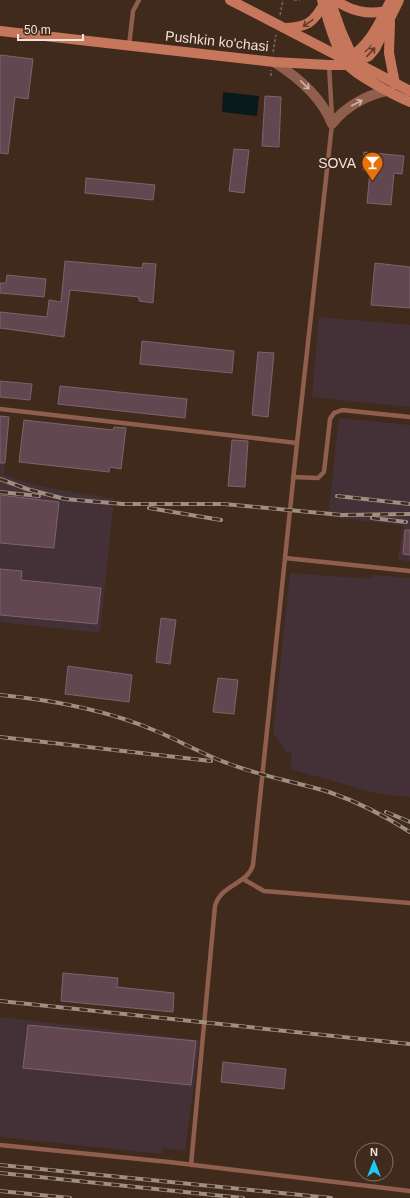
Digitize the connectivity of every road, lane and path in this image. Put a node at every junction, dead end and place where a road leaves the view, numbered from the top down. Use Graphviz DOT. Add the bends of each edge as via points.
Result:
graph roads {
  1 [pos="139,0"];
  2 [pos="230,0"];
  3 [pos="283,0"];
  4 [pos="294,0"];
  5 [pos="300,0"];
  6 [pos="336,0"];
  7 [pos="391,0"];
  8 [pos="399,0"];
  9 [pos="325,2"];
  10 [pos="388,14"];
  11 [pos="282,27"];
  12 [pos="0,31"];
  13 [pos="129,46"];
  14 [pos="273,61"];
  15 [pos="344,62"];
  16 [pos="271,76"];
  17 [pos="395,84"];
  18 [pos="387,91"];
  19 [pos="410,91"];
  20 [pos="410,102"];
  21 [pos="332,124"];
  22 [pos="0,409"];
  23 [pos="410,417"];
  24 [pos="297,443"];
  25 [pos="293,477"];
  26 [pos="285,558"];
  27 [pos="410,571"];
  28 [pos="243,879"];
  29 [pos="410,903"];
  30 [pos="0,1145"];
  31 [pos="191,1164"];
  32 [pos="410,1191"];
  1 -- 13 [label="lane" via="133,11"];
  2 -- 11 [label="main road"];
  3 -- 11 [label="path"];
  4 -- 5 [label="path"];
  6 -- 10 [label="main road" via="341,5 358,11"];
  7 -- 10 [label="main road"];
  8 -- 10 [label="main road"];
  9 -- 11 [label="main road, one-way" via="308,24 300,28"];
  9 -- 15 [label="main road"];
  9 -- 15 [label="main road"];
  10 -- 15 [label="main road" via="362,49"];
  10 -- 17 [label="main road" via="389,53"];
  11 -- 14 [label="path"];
  11 -- 15 [label="main road"];
  12 -- 13 [label="main road, Pushkin ko'chasi"];
  13 -- 14 [label="main road, Pushkin ko'chasi"];
  14 -- 15 [label="main road, Pushkin ko'chasi"];
  14 -- 16 [label="path"];
  14 -- 21 [label="street, one-way" via="292,74 319,99 327,110"];
  15 -- 17 [label="main road"];
  15 -- 18 [label="main road"];
  15 -- 21 [label="lane"];
  17 -- 19 [label="main road"];
  18 -- 20 [label="main road"];
  21 -- 18 [label="street, one-way" via="341,112"];
  21 -- 24 [label="lane"];
  22 -- 24 [label="lane"];
  23 -- 25 [label="lane" via="342,410 334,413 330,419 324,472 318,478"];
  24 -- 25 [label="lane"];
  25 -- 26 [label="lane"];
  26 -- 27 [label="lane"];
  26 -- 28 [label="lane" via="253,865"];
  28 -- 29 [label="lane" via="264,891"];
  28 -- 31 [label="lane" via="222,892 215,906"];
  30 -- 31 [label="lane"];
  31 -- 32 [label="lane"];
}
